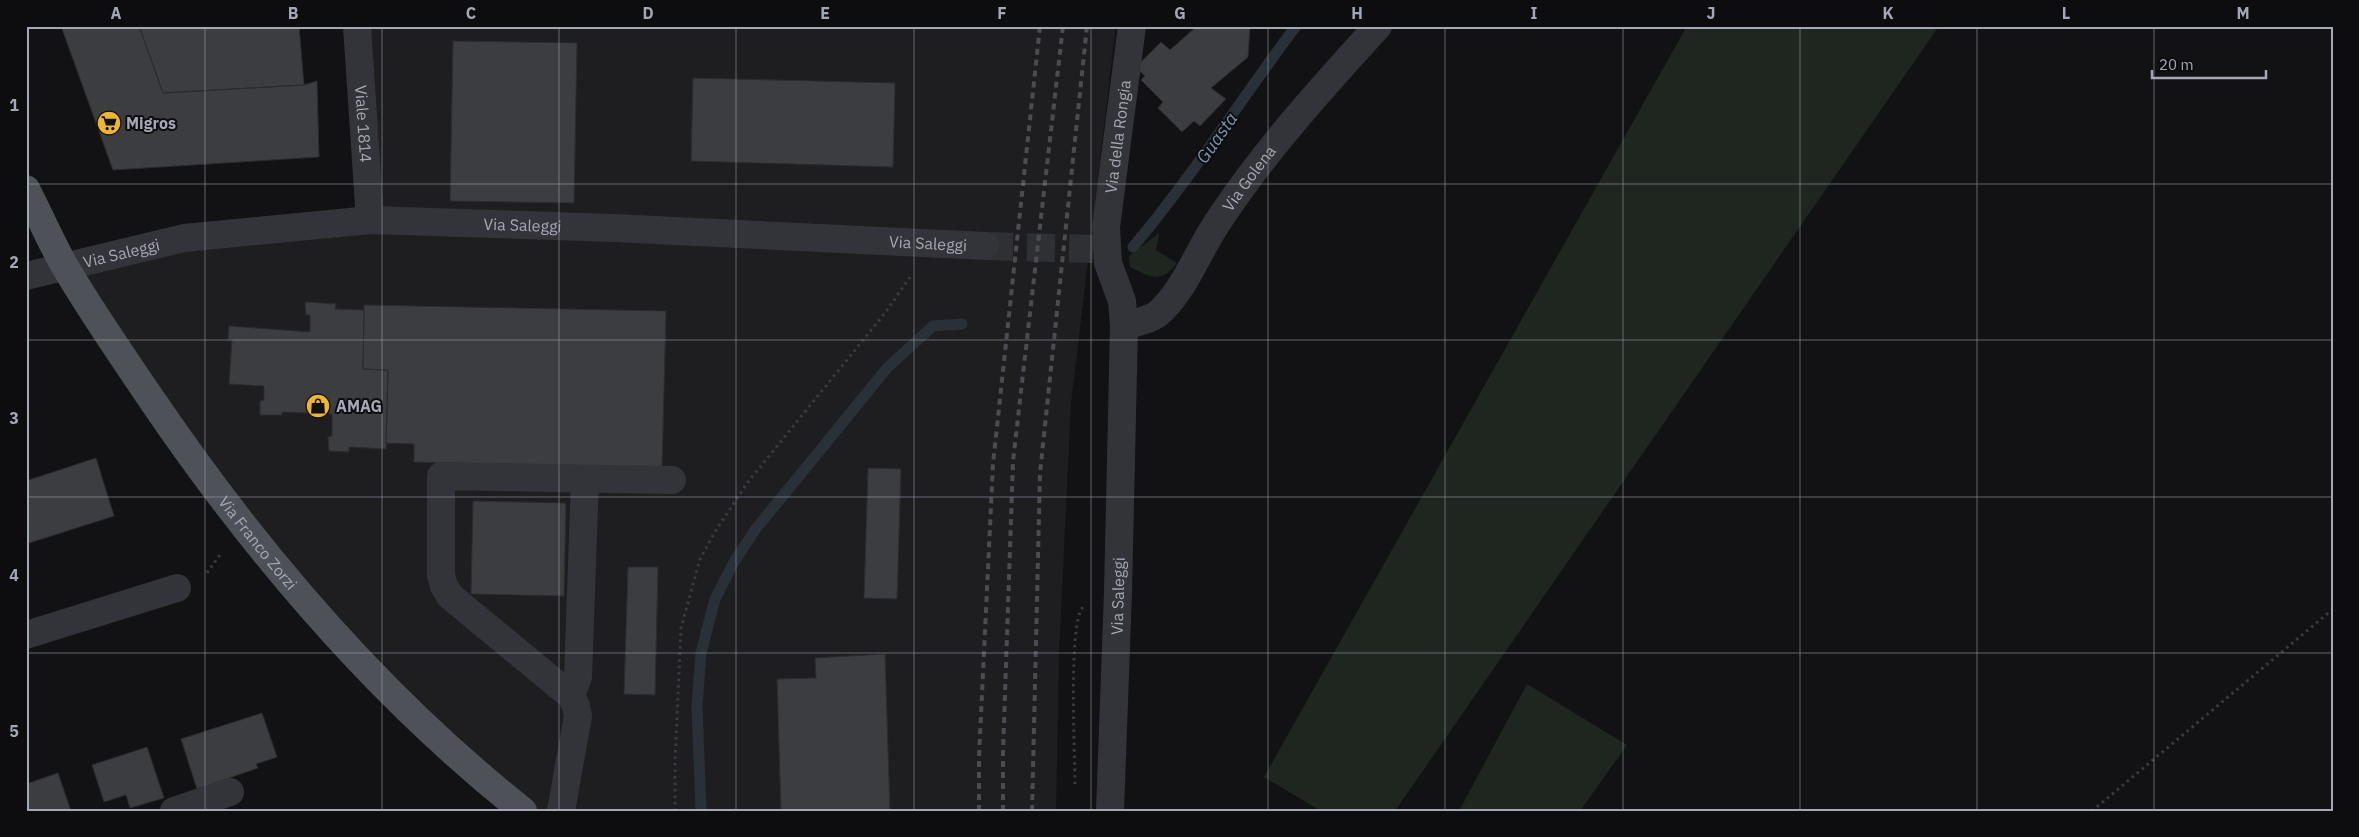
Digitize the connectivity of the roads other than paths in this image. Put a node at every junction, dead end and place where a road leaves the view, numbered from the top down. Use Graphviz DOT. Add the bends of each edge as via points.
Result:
graph roads {
  1 [pos="358,26"];
  2 [pos="1132,26"];
  3 [pos="1378,26"];
  4 [pos="26,189"];
  5 [pos="370,220"];
  6 [pos="985,246"];
  7 [pos="1100,249"];
  8 [pos="64,265"];
  9 [pos="26,276"];
  10 [pos="1124,326"];
  11 [pos="585,479"];
  12 [pos="672,480"];
  13 [pos="177,588"];
  14 [pos="26,635"];
  15 [pos="571,696"];
  16 [pos="230,792"];
  17 [pos="174,811"];
  18 [pos="523,811"];
  19 [pos="561,811"];
  20 [pos="1110,811"];
  1 -- 5 [label="street, Viale 1814"];
  2 -- 7 [label="street, Via della Rongia" via="1106,227"];
  3 -- 10 [label="street, Via Golena" via="1255,170 1218,221 1187,275 1162,310 1152,318"];
  4 -- 8 [label="main road, Via Franco Zorzi"];
  5 -- 6 [label="street, Via Saleggi"];
  5 -- 8 [label="street, Via Saleggi" via="184,238"];
  7 -- 10 [label="street, Via Saleggi" via="1122,301"];
  8 -- 9 [label="street"];
  8 -- 18 [label="main road, Via Franco Zorzi" via="177,437 241,525 387,689 483,779"];
  10 -- 20 [label="street, Via Saleggi"];
  11 -- 12 [label="street"];
  11 -- 15 [label="street" via="578,678"];
  11 -- 15 [label="street" via="441,476 441,575 444,586 450,596"];
  13 -- 14 [label="street"];
  15 -- 19 [label="street" via="578,716"];
  16 -- 17 [label="street"];
}
